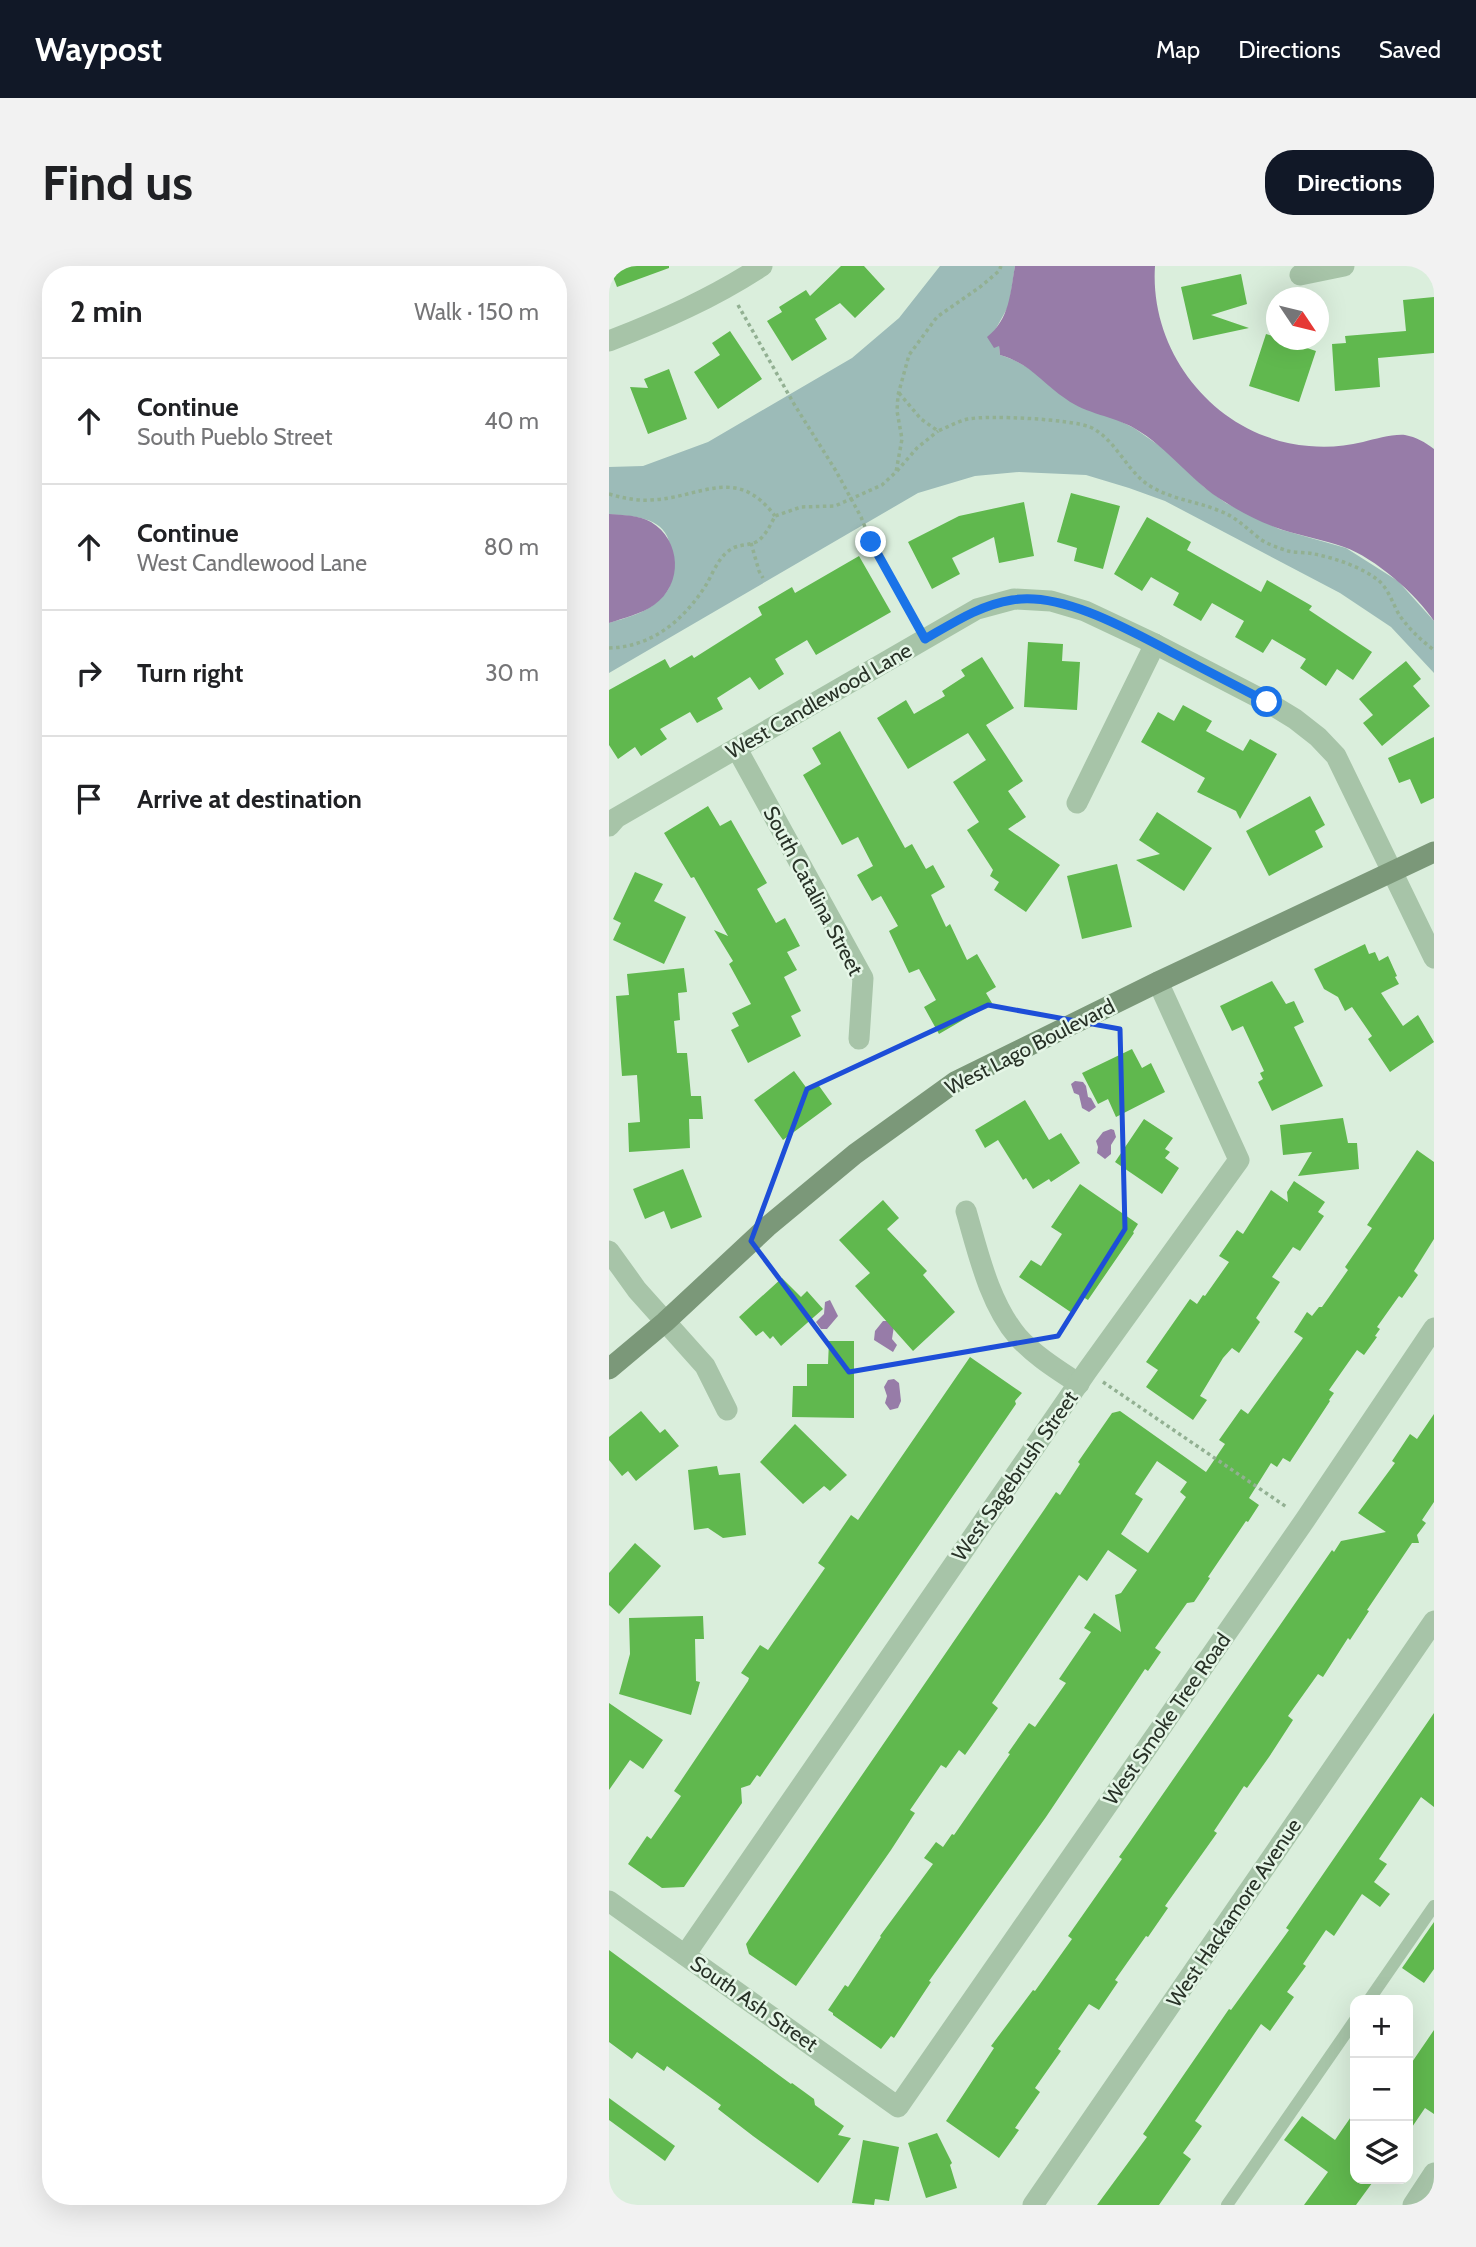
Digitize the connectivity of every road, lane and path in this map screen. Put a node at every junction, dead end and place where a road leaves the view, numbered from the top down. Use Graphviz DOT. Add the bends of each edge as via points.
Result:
graph roads {
  1 [pos="762,266"];
  2 [pos="1001,266"];
  3 [pos="1344,266"];
  4 [pos="1300,275"];
  5 [pos="729,288"];
  6 [pos="609,341"];
  7 [pos="899,393"];
  8 [pos="938,431"];
  9 [pos="896,472"];
  10 [pos="609,494"];
  11 [pos="852,499"];
  12 [pos="775,516"];
  13 [pos="751,543"];
  14 [pos="763,578"];
  15 [pos="925,639"];
  16 [pos="1155,644"];
  17 [pos="609,648"];
  18 [pos="1434,650"];
  19 [pos="737,749"];
  20 [pos="1077,803"];
  21 [pos="609,826"];
  22 [pos="1434,852"];
  23 [pos="1391,872"];
  24 [pos="1434,958"];
  25 [pos="1158,982"];
  26 [pos="859,1039"];
  27 [pos="966,1210"];
  28 [pos="609,1251"];
  29 [pos="665,1322"];
  30 [pos="1434,1328"];
  31 [pos="609,1369"];
  32 [pos="1083,1378"];
  33 [pos="727,1410"];
  34 [pos="1305,1520"];
  35 [pos="1433,1624"];
  36 [pos="609,1901"];
  37 [pos="1434,1906"];
  38 [pos="685,1955"];
  39 [pos="1372,1995"];
  40 [pos="1350,2027"];
  41 [pos="898,2107"];
  42 [pos="1434,2174"];
  43 [pos="1033,2205"];
  44 [pos="1227,2205"];
  45 [pos="1413,2205"];
  1 -- 5 [label="street"];
  2 -- 7 [label="path" via="937,317 909,355"];
  3 -- 4 [label="street"];
  5 -- 6 [label="street"];
  5 -- 11 [label="path"];
  7 -- 8 [label="path"];
  7 -- 9 [label="path" via="902,439"];
  8 -- 9 [label="path"];
  8 -- 18 [label="path" via="968,419 995,418 1071,422 1090,428 1105,437 1134,473 1169,497 1222,511 1261,540 1339,562 1380,581 1399,615"];
  9 -- 11 [label="path" via="882,485"];
  10 -- 12 [label="path" via="634,501 653,500 738,487 759,498"];
  11 -- 12 [label="path"];
  11 -- 15 [label="path"];
  12 -- 13 [label="path" via="762,536"];
  13 -- 14 [label="path"];
  13 -- 17 [label="path" via="735,545 723,555 700,595 668,629 624,648"];
  15 -- 16 [label="street, West Candlewood Lane" via="977,609 1014,599 1051,601 1085,611"];
  15 -- 19 [label="street, West Candlewood Lane"];
  16 -- 20 [label="street"];
  16 -- 23 [label="street, West Candlewood Lane" via="1267,702 1318,737 1336,756"];
  19 -- 21 [label="street, West Candlewood Lane"];
  19 -- 26 [label="street, South Catalina Street" via="863,978"];
  22 -- 23 [label="street, West Lago Boulevard"];
  23 -- 24 [label="street, West Candlewood Lane"];
  23 -- 25 [label="street, West Lago Boulevard"];
  25 -- 29 [label="street, West Lago Boulevard" via="955,1082 845,1162"];
  25 -- 32 [label="street, West Sagebrush Street" via="1239,1160"];
  27 -- 32 [label="street" via="1004,1318 1042,1359"];
  28 -- 29 [label="street"];
  29 -- 31 [label="street, West Lago Boulevard"];
  29 -- 33 [label="street" via="705,1366"];
  30 -- 34 [label="street, West Smoke Tree Road"];
  32 -- 34 [label="path"];
  32 -- 38 [label="street, West Sagebrush Street"];
  34 -- 41 [label="street, West Smoke Tree Road"];
  35 -- 43 [label="street, West Hackamore Avenue"];
  36 -- 38 [label="street, South Ash Street"];
  37 -- 39 [label="lane"];
  38 -- 41 [label="street, South Ash Street"];
  40 -- 44 [label="lane"];
  42 -- 45 [label="street"];
}
